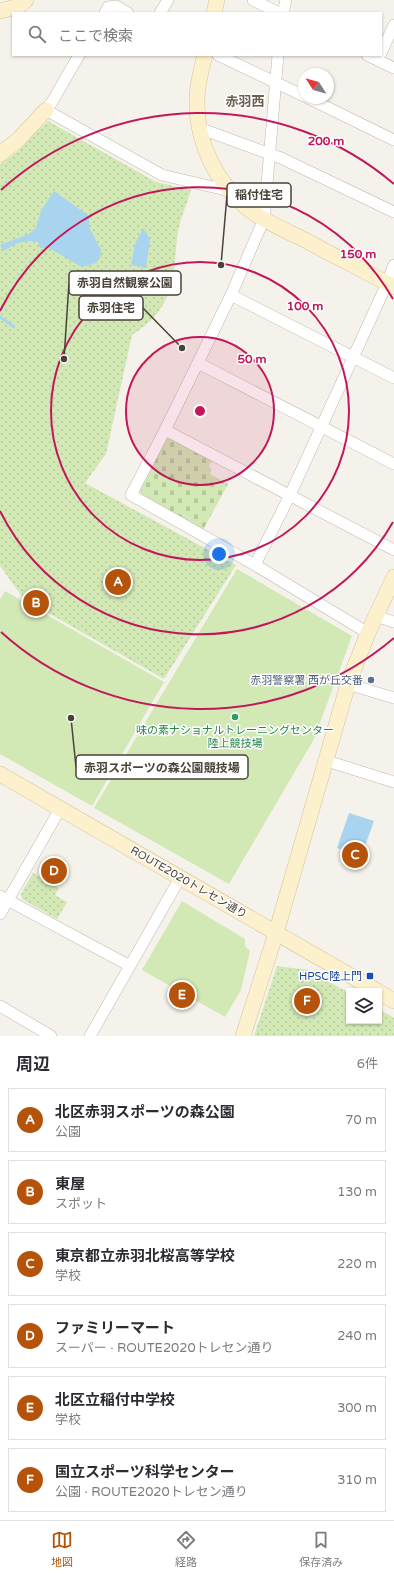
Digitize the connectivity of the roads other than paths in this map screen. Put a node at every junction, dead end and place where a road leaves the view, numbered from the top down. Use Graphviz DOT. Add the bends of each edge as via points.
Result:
graph roads {
  1 [pos="26,0"];
  2 [pos="168,0"];
  3 [pos="217,0"];
  4 [pos="253,0"];
  5 [pos="286,0"];
  6 [pos="0,11"];
  7 [pos="105,12"];
  8 [pos="126,12"];
  9 [pos="161,12"];
  10 [pos="214,12"];
  11 [pos="277,12"];
  12 [pos="283,12"];
  13 [pos="394,25"];
  14 [pos="382,52"];
  15 [pos="78,56"];
  16 [pos="205,56"];
  17 [pos="220,56"];
  18 [pos="278,56"];
  19 [pos="380,56"];
  20 [pos="394,68"];
  21 [pos="276,82"];
  22 [pos="298,93"];
  23 [pos="320,104"];
  24 [pos="46,110"];
  25 [pos="199,128"];
  26 [pos="394,140"];
  27 [pos="0,154"];
  28 [pos="270,154"];
  29 [pos="230,191"];
  30 [pos="394,212"];
  31 [pos="264,219"];
  32 [pos="394,266"];
  33 [pos="391,285"];
  34 [pos="231,294"];
  35 [pos="353,357"];
  36 [pos="198,363"];
  37 [pos="394,378"];
  38 [pos="321,426"];
  39 [pos="165,430"];
  40 [pos="394,464"];
  41 [pos="290,495"];
  42 [pos="394,550"];
  43 [pos="255,565"];
  44 [pos="394,577"];
  45 [pos="376,616"];
  46 [pos="394,622"];
  47 [pos="368,632"];
  48 [pos="348,684"];
  49 [pos="394,698"];
  50 [pos="327,761"];
  51 [pos="0,774"];
  52 [pos="394,782"];
  53 [pos="60,809"];
  54 [pos="180,878"];
  55 [pos="4,898"];
  56 [pos="0,914"];
  57 [pos="276,933"];
  58 [pos="130,966"];
  59 [pos="371,988"];
  60 [pos="382,994"];
  61 [pos="394,1001"];
  62 [pos="0,1006"];
  63 [pos="51,1036"];
  64 [pos="90,1036"];
  65 [pos="243,1036"];
  1 -- 6 [label="street" via="18,6"];
  2 -- 9 [label="street"];
  3 -- 10 [label="street"];
  4 -- 11 [label="street"];
  5 -- 12 [label="street"];
  7 -- 8 [label="street" via="108,7 116,6"];
  13 -- 14 [label="street"];
  15 -- 24 [label="street"];
  16 -- 25 [label="street" via="198,87"];
  17 -- 21 [label="street"];
  18 -- 21 [label="street"];
  19 -- 20 [label="street"];
  21 -- 22 [label="street"];
  21 -- 28 [label="street"];
  23 -- 26 [label="street"];
  24 -- 27 [label="street" via="19,139"];
  24 -- 29 [label="street" via="162,175"];
  25 -- 28 [label="street"];
  25 -- 29 [label="street" via="211,161"];
  28 -- 30 [label="street"];
  28 -- 31 [label="street"];
  29 -- 31 [label="street" via="251,211"];
  31 -- 33 [label="street"];
  31 -- 34 [label="street"];
  32 -- 33 [label="street"];
  33 -- 35 [label="street"];
  34 -- 35 [label="street"];
  34 -- 36 [label="street"];
  35 -- 37 [label="street"];
  35 -- 38 [label="street"];
  36 -- 38 [label="street"];
  36 -- 39 [label="street"];
  38 -- 40 [label="street"];
  38 -- 41 [label="street"];
  39 -- 41 [label="street"];
  39 -- 43 [label="street" via="131,495"];
  41 -- 42 [label="street"];
  41 -- 43 [label="street"];
  43 -- 47 [label="street"];
  44 -- 45 [label="street"];
  45 -- 46 [label="street"];
  45 -- 47 [label="street"];
  47 -- 48 [label="street"];
  48 -- 49 [label="street"];
  48 -- 50 [label="street"];
  50 -- 52 [label="street"];
  50 -- 57 [label="street"];
  51 -- 53 [label="street, ROUTE2020トレセン通り"];
  53 -- 54 [label="street, ROUTE2020トレセン通り"];
  53 -- 55 [label="street"];
  54 -- 57 [label="street, ROUTE2020トレセン通り"];
  54 -- 58 [label="street"];
  55 -- 56 [label="street"];
  55 -- 58 [label="street"];
  57 -- 59 [label="street, ROUTE2020トレセン通り"];
  57 -- 65 [label="street"];
  58 -- 64 [label="street"];
  60 -- 61 [label="street, ROUTE2020トレセン通り"];
  62 -- 63 [label="street"];
}
